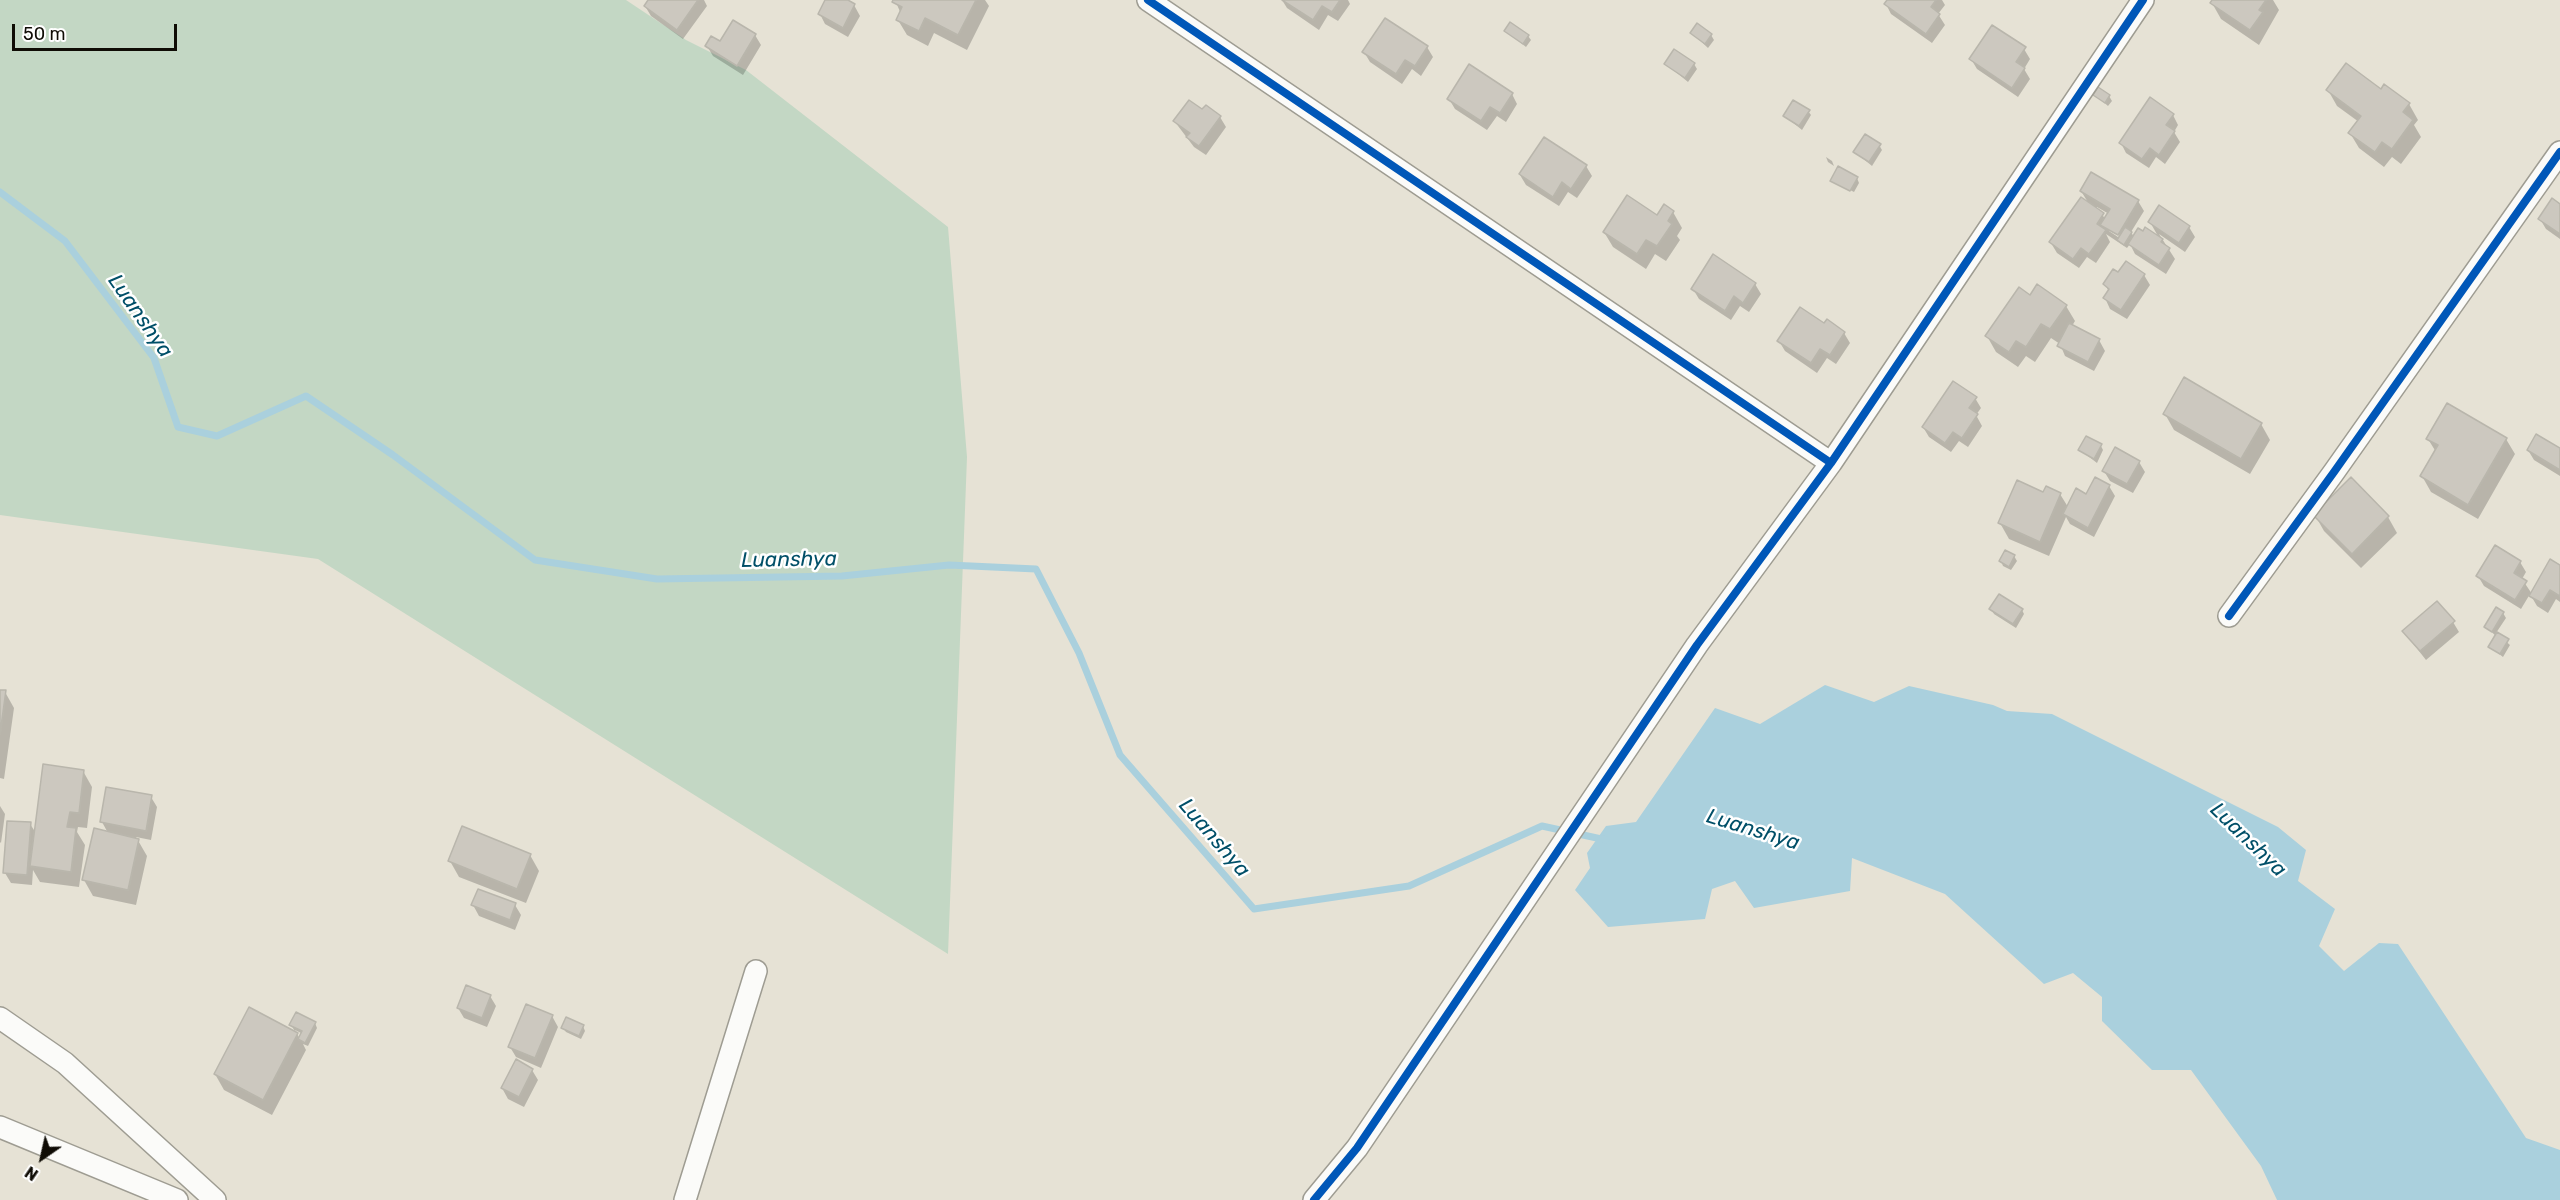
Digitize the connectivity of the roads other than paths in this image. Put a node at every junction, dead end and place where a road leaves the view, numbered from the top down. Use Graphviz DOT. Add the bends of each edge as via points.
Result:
graph roads {
  1 [pos="1148,0"];
  2 [pos="2139,1"];
  3 [pos="2560,152"];
  4 [pos="1831,463"];
  5 [pos="2229,616"];
  6 [pos="756,971"];
  7 [pos="0,1018"];
  8 [pos="0,1127"];
  9 [pos="177,1200"];
  10 [pos="214,1200"];
  11 [pos="685,1200"];
  12 [pos="1314,1200"];
  1 -- 4 [label="street"];
  2 -- 4 [label="street"];
  3 -- 5 [label="street"];
  4 -- 12 [label="street" via="1697,645 1357,1148"];
  6 -- 11 [label="street"];
  7 -- 10 [label="street" via="64,1063"];
  8 -- 9 [label="street"];
}
